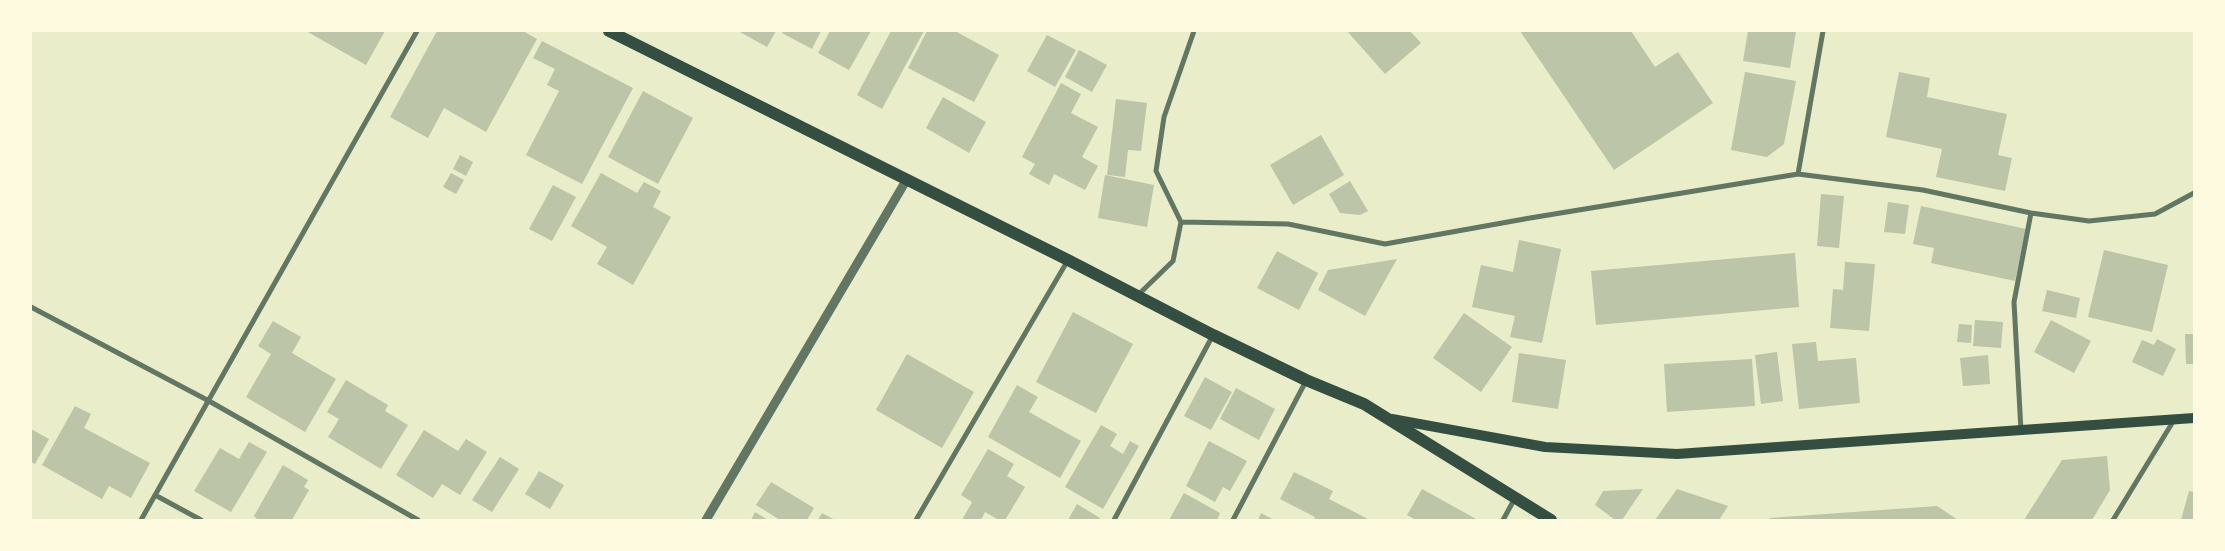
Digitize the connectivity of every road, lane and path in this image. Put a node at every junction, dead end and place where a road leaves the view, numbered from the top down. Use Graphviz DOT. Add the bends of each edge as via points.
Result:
graph roads {
  1 [pos="417,31"];
  2 [pos="609,31"];
  3 [pos="1194,31"];
  4 [pos="1823,31"];
  5 [pos="1798,174"];
  6 [pos="907,179"];
  7 [pos="2194,193"];
  8 [pos="2031,213"];
  9 [pos="1181,222"];
  10 [pos="1068,260"];
  11 [pos="1138,295"];
  12 [pos="31,307"];
  13 [pos="1212,335"];
  14 [pos="1306,380"];
  15 [pos="209,401"];
  16 [pos="1386,418"];
  17 [pos="2194,418"];
  18 [pos="2174,420"];
  19 [pos="2021,431"];
  20 [pos="155,495"];
  21 [pos="1516,496"];
  22 [pos="141,520"];
  23 [pos="201,520"];
  24 [pos="418,520"];
  25 [pos="706,520"];
  26 [pos="916,520"];
  27 [pos="1114,520"];
  28 [pos="1233,520"];
  29 [pos="1503,520"];
  30 [pos="1551,520"];
  31 [pos="2113,520"];
  1 -- 15 [label="street"];
  2 -- 6 [label="main road"];
  3 -- 9 [label="street" via="1164,116 1156,171"];
  4 -- 5 [label="street"];
  5 -- 8 [label="street" via="1923,190"];
  5 -- 9 [label="street" via="1384,244 1288,224"];
  6 -- 10 [label="main road"];
  6 -- 25 [label="street"];
  7 -- 8 [label="street" via="2155,214 2089,221"];
  8 -- 19 [label="street" via="2014,302"];
  9 -- 11 [label="street" via="1174,261"];
  10 -- 11 [label="main road"];
  10 -- 26 [label="street"];
  11 -- 13 [label="main road"];
  12 -- 15 [label="street"];
  13 -- 14 [label="main road"];
  13 -- 27 [label="street"];
  14 -- 16 [label="main road" via="1364,404"];
  14 -- 28 [label="street"];
  15 -- 20 [label="street"];
  15 -- 24 [label="street"];
  16 -- 19 [label="main road" via="1545,447 1677,454"];
  16 -- 21 [label="main road"];
  17 -- 18 [label="main road"];
  18 -- 19 [label="main road"];
  18 -- 31 [label="street"];
  20 -- 22 [label="street"];
  20 -- 23 [label="street"];
  21 -- 29 [label="street"];
  21 -- 30 [label="main road"];
}
